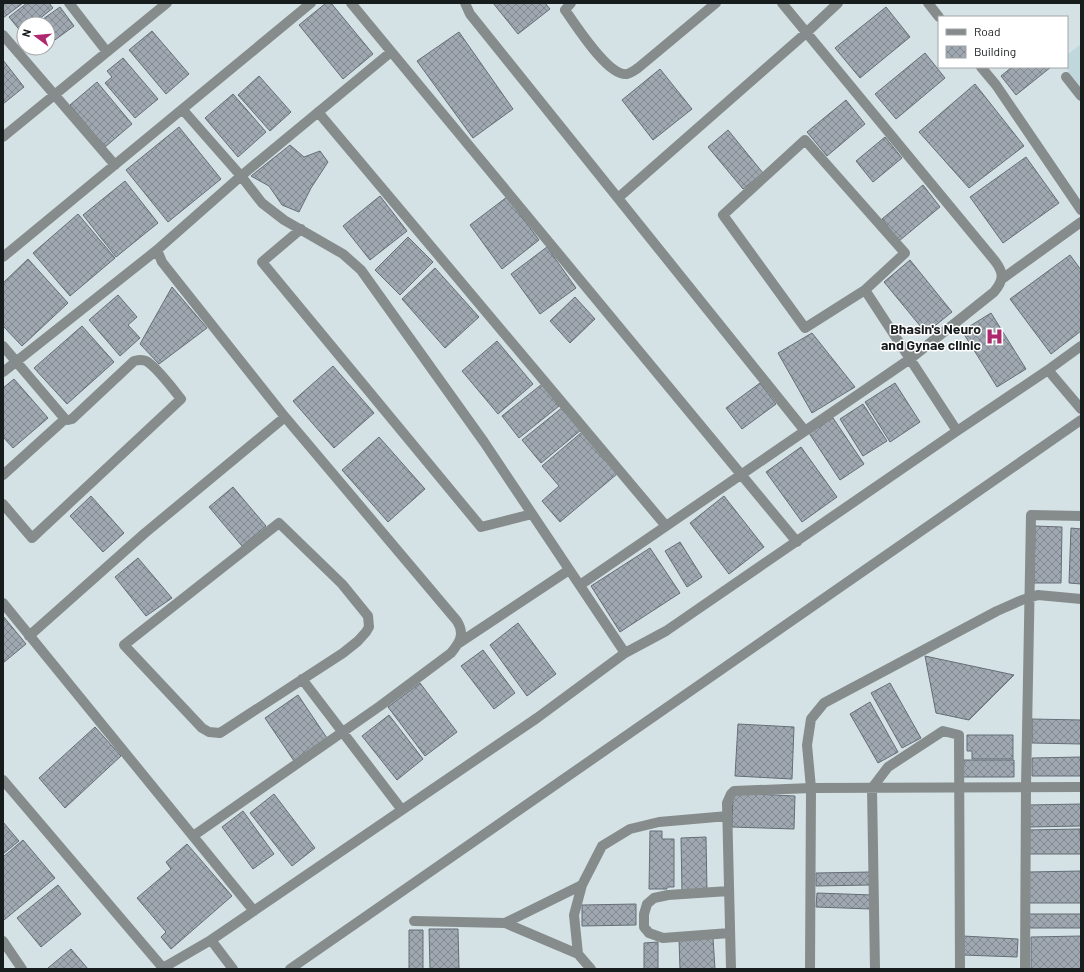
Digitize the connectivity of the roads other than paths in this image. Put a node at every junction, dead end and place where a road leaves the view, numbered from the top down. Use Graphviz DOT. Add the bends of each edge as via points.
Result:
graph roads {
  1 [pos="69,3"];
  2 [pos="167,3"];
  3 [pos="311,3"];
  4 [pos="351,3"];
  5 [pos="465,3"];
  6 [pos="571,3"];
  7 [pos="782,3"];
  8 [pos="838,3"];
  9 [pos="928,3"];
  10 [pos="709,5"];
  11 [pos="938,16"];
  12 [pos="806,33"];
  13 [pos="3,35"];
  14 [pos="107,52"];
  15 [pos="391,52"];
  16 [pos="982,68"];
  17 [pos="1066,77"];
  18 [pos="55,95"];
  19 [pos="1081,96"];
  20 [pos="183,110"];
  21 [pos="318,112"];
  22 [pos="3,137"];
  23 [pos="115,165"];
  24 [pos="241,176"];
  25 [pos="618,198"];
  26 [pos="1081,210"];
  27 [pos="1081,222"];
  28 [pos="301,229"];
  29 [pos="157,250"];
  30 [pos="3,257"];
  31 [pos="1002,279"];
  32 [pos="865,290"];
  33 [pos="3,346"];
  34 [pos="1081,346"];
  35 [pos="910,359"];
  36 [pos="16,361"];
  37 [pos="1048,370"];
  38 [pos="3,372"];
  39 [pos="1081,409"];
  40 [pos="285,418"];
  41 [pos="65,419"];
  42 [pos="1081,420"];
  43 [pos="805,431"];
  44 [pos="957,431"];
  45 [pos="740,474"];
  46 [pos="3,475"];
  47 [pos="3,504"];
  48 [pos="532,514"];
  49 [pos="1081,516"];
  50 [pos="666,526"];
  51 [pos="797,542"];
  52 [pos="570,570"];
  53 [pos="580,585"];
  54 [pos="1029,598"];
  55 [pos="1081,599"];
  56 [pos="3,603"];
  57 [pos="29,636"];
  58 [pos="459,643"];
  59 [pos="625,653"];
  60 [pos="302,679"];
  61 [pos="342,732"];
  62 [pos="3,780"];
  63 [pos="1026,787"];
  64 [pos="1081,787"];
  65 [pos="811,788"];
  66 [pos="872,788"];
  67 [pos="960,788"];
  68 [pos="402,810"];
  69 [pos="728,816"];
  70 [pos="193,836"];
  71 [pos="582,885"];
  72 [pos="729,891"];
  73 [pos="254,911"];
  74 [pos="414,921"];
  75 [pos="505,923"];
  76 [pos="730,933"];
  77 [pos="211,940"];
  78 [pos="3,941"];
  79 [pos="578,954"];
  80 [pos="22,969"];
  81 [pos="162,969"];
  82 [pos="233,969"];
  83 [pos="290,969"];
  84 [pos="591,969"];
  85 [pos="731,969"];
  86 [pos="810,969"];
  87 [pos="875,969"];
  88 [pos="960,969"];
  89 [pos="1025,969"];
  1 -- 14 [label="street"];
  2 -- 14 [label="street"];
  3 -- 20 [label="street"];
  4 -- 15 [label="street"];
  5 -- 25 [label="street" via="470,14"];
  6 -- 10 [label="street" via="565,10 602,60 620,73 628,74"];
  7 -- 12 [label="street"];
  8 -- 12 [label="street"];
  9 -- 11 [label="street"];
  12 -- 25 [label="street"];
  12 -- 31 [label="street" via="995,261 1001,269"];
  13 -- 18 [label="street"];
  14 -- 18 [label="street"];
  15 -- 21 [label="street"];
  15 -- 45 [label="street"];
  16 -- 26 [label="street"];
  17 -- 19 [label="street"];
  18 -- 22 [label="street"];
  18 -- 23 [label="street"];
  20 -- 23 [label="street"];
  20 -- 24 [label="street"];
  21 -- 24 [label="street"];
  21 -- 50 [label="street"];
  23 -- 30 [label="street"];
  24 -- 28 [label="street" via="272,212"];
  24 -- 29 [label="street"];
  25 -- 43 [label="street"];
  27 -- 31 [label="street"];
  28 -- 48 [label="street" via="343,254 361,270 484,442"];
  28 -- 48 [label="street" via="262,262 481,527"];
  29 -- 36 [label="street"];
  29 -- 40 [label="street" via="162,262"];
  31 -- 35 [label="street" via="994,292"];
  32 -- 32 [label="street" via="805,328 723,215 805,140 905,254"];
  32 -- 35 [label="street"];
  33 -- 36 [label="street"];
  34 -- 37 [label="street"];
  35 -- 43 [label="street"];
  35 -- 44 [label="street"];
  36 -- 38 [label="street"];
  36 -- 41 [label="street"];
  37 -- 39 [label="street"];
  37 -- 44 [label="street"];
  40 -- 57 [label="street" via="145,533"];
  40 -- 58 [label="street" via="458,621 462,629"];
  41 -- 46 [label="street"];
  41 -- 47 [label="street" via="72,419 139,359 153,366 182,398 32,538"];
  42 -- 83 [label="street"];
  43 -- 45 [label="street"];
  44 -- 51 [label="street"];
  45 -- 50 [label="street"];
  45 -- 51 [label="street"];
  48 -- 52 [label="street"];
  49 -- 54 [label="street" via="1031,515"];
  50 -- 53 [label="street"];
  51 -- 59 [label="street" via="666,631"];
  52 -- 53 [label="street"];
  52 -- 58 [label="street"];
  53 -- 59 [label="street"];
  54 -- 55 [label="street" via="1038,595"];
  54 -- 63 [label="street"];
  54 -- 65 [label="street" via="997,611 824,703 811,719 807,745"];
  56 -- 57 [label="street"];
  57 -- 70 [label="street"];
  58 -- 61 [label="street" via="451,653"];
  59 -- 68 [label="street" via="538,718"];
  60 -- 60 [label="street" via="358,642 369,627 368,616 342,584 279,523 124,645 202,728 209,732 220,733"];
  60 -- 61 [label="street"];
  61 -- 68 [label="street"];
  61 -- 70 [label="street"];
  62 -- 81 [label="street"];
  63 -- 64 [label="street"];
  63 -- 67 [label="street"];
  63 -- 89 [label="street"];
  65 -- 66 [label="street"];
  65 -- 69 [label="street" via="734,791 727,803"];
  65 -- 86 [label="street"];
  66 -- 67 [label="street"];
  66 -- 67 [label="street" via="888,767 942,731 959,735"];
  66 -- 87 [label="street"];
  67 -- 88 [label="street"];
  68 -- 73 [label="street"];
  69 -- 71 [label="street" via="659,822 630,829 602,846"];
  69 -- 72 [label="street"];
  70 -- 73 [label="street"];
  71 -- 75 [label="street"];
  71 -- 79 [label="street" via="574,915"];
  72 -- 76 [label="street"];
  72 -- 76 [label="street" via="654,898 647,904 644,927 649,934 663,938"];
  73 -- 77 [label="street"];
  74 -- 75 [label="street"];
  75 -- 79 [label="street"];
  76 -- 85 [label="street"];
  77 -- 81 [label="street"];
  77 -- 82 [label="street"];
  78 -- 80 [label="street"];
  79 -- 84 [label="street"];
}
